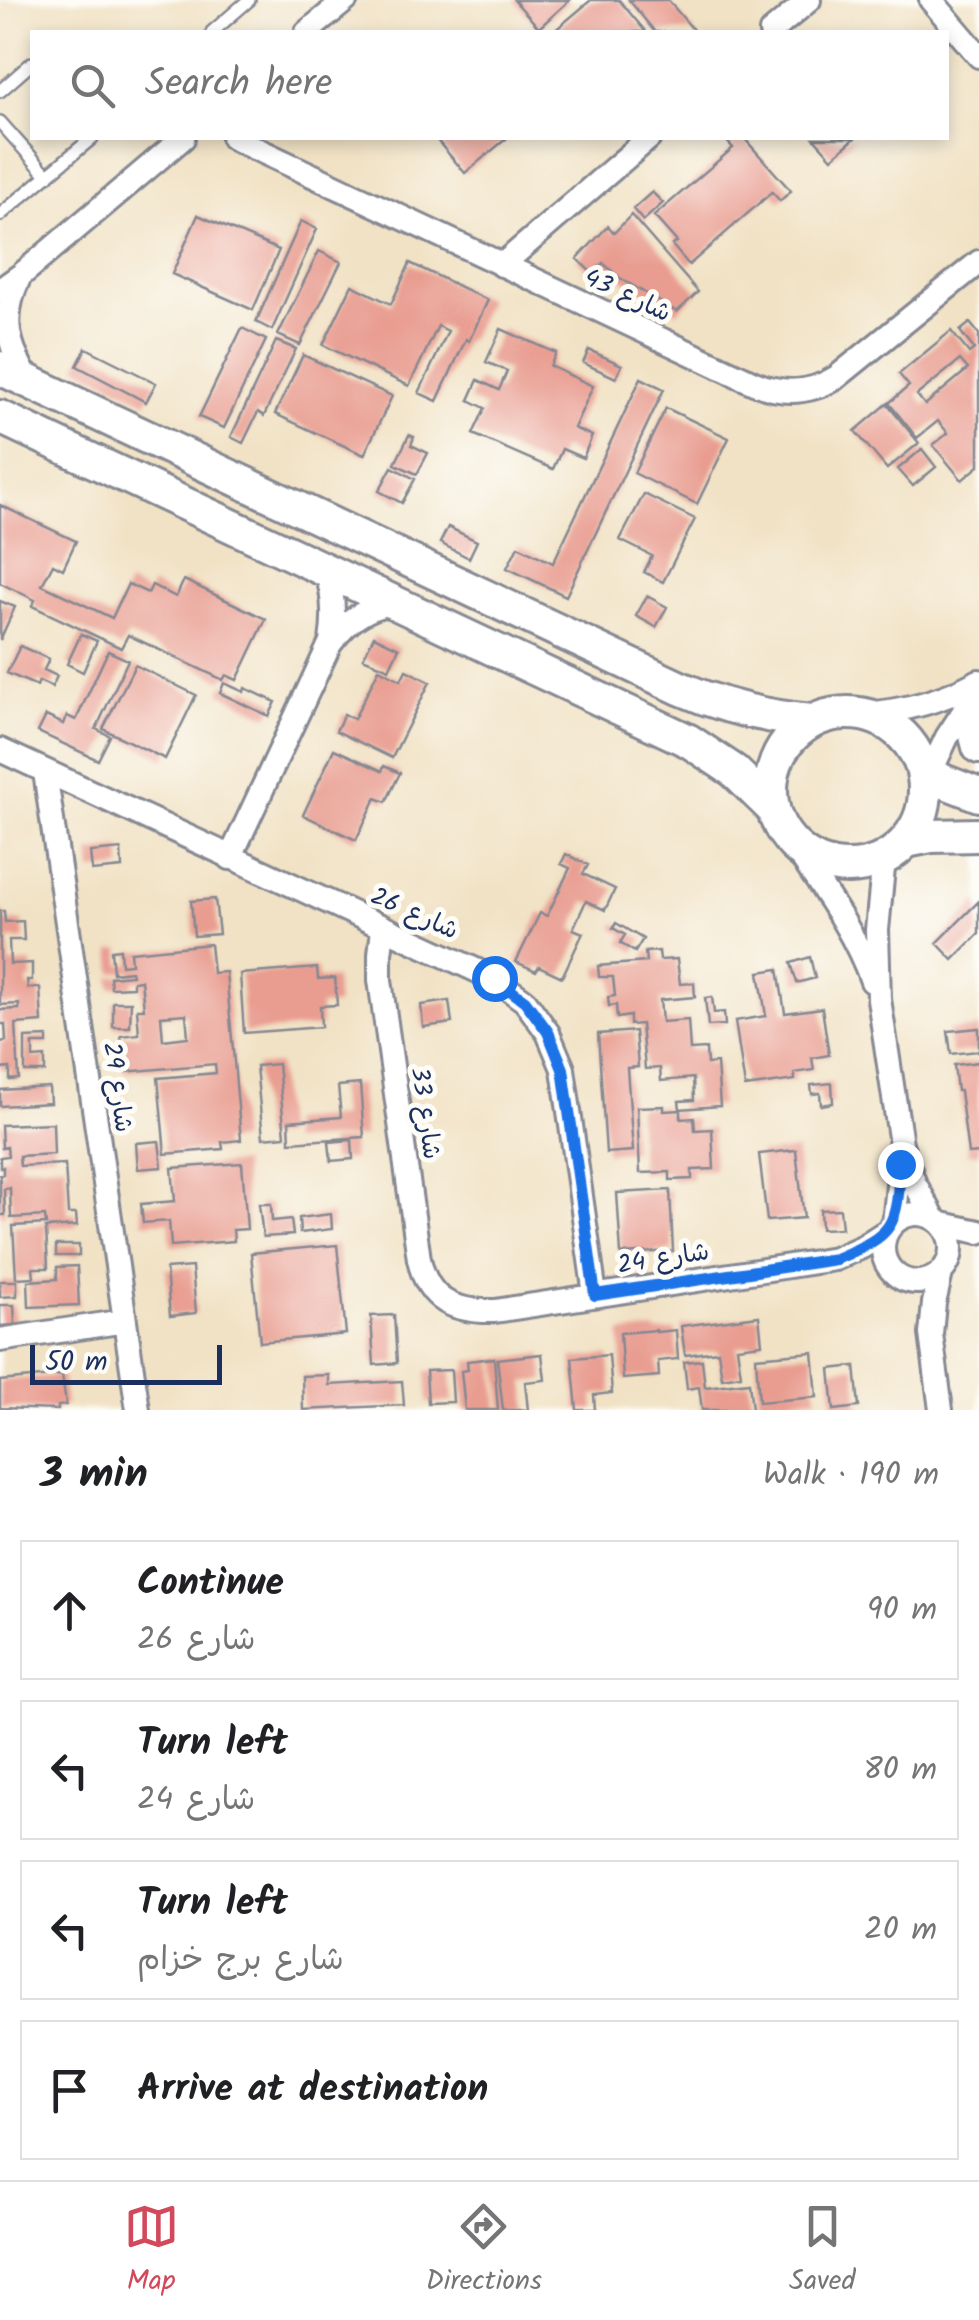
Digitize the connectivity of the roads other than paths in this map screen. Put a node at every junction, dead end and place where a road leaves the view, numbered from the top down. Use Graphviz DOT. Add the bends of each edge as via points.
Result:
graph roads {
  1 [pos="249,0"];
  2 [pos="346,0"];
  3 [pos="809,0"];
  4 [pos="930,0"];
  5 [pos="214,30"];
  6 [pos="309,30"];
  7 [pos="773,30"];
  8 [pos="979,56"];
  9 [pos="30,65"];
  10 [pos="0,91"];
  11 [pos="0,122"];
  12 [pos="90,140"];
  13 [pos="181,140"];
  14 [pos="238,140"];
  15 [pos="647,140"];
  16 [pos="48,176"];
  17 [pos="0,215"];
  18 [pos="979,262"];
  19 [pos="502,265"];
  20 [pos="21,275"];
  21 [pos="0,290"];
  22 [pos="10,382"];
  23 [pos="0,417"];
  24 [pos="326,570"];
  25 [pos="394,602"];
  26 [pos="330,644"];
  27 [pos="979,681"];
  28 [pos="978,690"];
  29 [pos="864,714"];
  30 [pos="812,721"];
  31 [pos="979,747"];
  32 [pos="0,750"];
  33 [pos="46,772"];
  34 [pos="925,775"];
  35 [pos="979,795"];
  36 [pos="772,808"];
  37 [pos="979,835"];
  38 [pos="792,842"];
  39 [pos="895,849"];
  40 [pos="230,858"];
  41 [pos="383,928"];
  42 [pos="878,998"];
  43 [pos="901,1144"];
  44 [pos="938,1221"];
  45 [pos="890,1227"];
  46 [pos="979,1232"];
  47 [pos="979,1244"];
  48 [pos="836,1259"];
  49 [pos="944,1269"];
  50 [pos="897,1275"];
  51 [pos="595,1295"];
  52 [pos="441,1300"];
  53 [pos="125,1322"];
  54 [pos="930,1334"];
  55 [pos="0,1340"];
  56 [pos="138,1410"];
  57 [pos="941,1410"];
  1 -- 5 [label="lane"];
  2 -- 6 [label="street"];
  3 -- 7 [label="street"];
  4 -- 8 [label="street"];
  9 -- 10 [label="lane"];
  11 -- 16 [label="lane"];
  12 -- 16 [label="lane"];
  13 -- 20 [label="street"];
  14 -- 19 [label="street, شارع 43"];
  15 -- 19 [label="street"];
  16 -- 17 [label="lane"];
  18 -- 19 [label="street, شارع 43" via="837,377 796,392 754,384"];
  20 -- 21 [label="street"];
  20 -- 22 [label="street" via="7,301 4,327 12,353"];
  22 -- 30 [label="street" via="95,413 705,699"];
  23 -- 24 [label="street"];
  24 -- 25 [label="street"];
  24 -- 26 [label="street" via="334,606"];
  25 -- 26 [label="street" via="357,615"];
  25 -- 36 [label="street" via="689,741"];
  26 -- 40 [label="street"];
  27 -- 29 [label="street" via="936,702"];
  28 -- 31 [label="street"];
  28 -- 34 [label="street"];
  29 -- 30 [label="street"];
  29 -- 34 [label="street" via="905,738"];
  30 -- 36 [label="street" via="795,732 773,767"];
  32 -- 33 [label="street, شارع 26"];
  33 -- 40 [label="street, شارع 26"];
  33 -- 53 [label="street, شارع 29"];
  34 -- 35 [label="street"];
  34 -- 39 [label="street" via="921,814"];
  36 -- 38 [label="street"];
  37 -- 39 [label="street" via="944,835"];
  38 -- 39 [label="street" via="835,866 852,867"];
  38 -- 42 [label="street" via="845,922"];
  39 -- 42 [label="street" via="878,930"];
  40 -- 41 [label="street, شارع 26"];
  41 -- 51 [label="street, شارع 26" via="494,978 525,1001 548,1032 563,1069"];
  41 -- 52 [label="street, شارع 33" via="380,980 422,1274"];
  42 -- 43 [label="street"];
  43 -- 44 [label="street"];
  43 -- 45 [label="street"];
  44 -- 45 [label="street" via="913,1214"];
  44 -- 46 [label="street"];
  44 -- 49 [label="street" via="952,1244"];
  45 -- 48 [label="street, شارع 24"];
  45 -- 50 [label="street" via="883,1252"];
  47 -- 49 [label="street"];
  48 -- 50 [label="street, شارع 24"];
  48 -- 51 [label="street, شارع 24"];
  49 -- 50 [label="street" via="922,1282"];
  49 -- 54 [label="street"];
  50 -- 54 [label="street"];
  51 -- 52 [label="street, شارع 24" via="496,1311"];
  53 -- 55 [label="street"];
  53 -- 56 [label="street, شارع 29"];
  54 -- 57 [label="street"];
}
